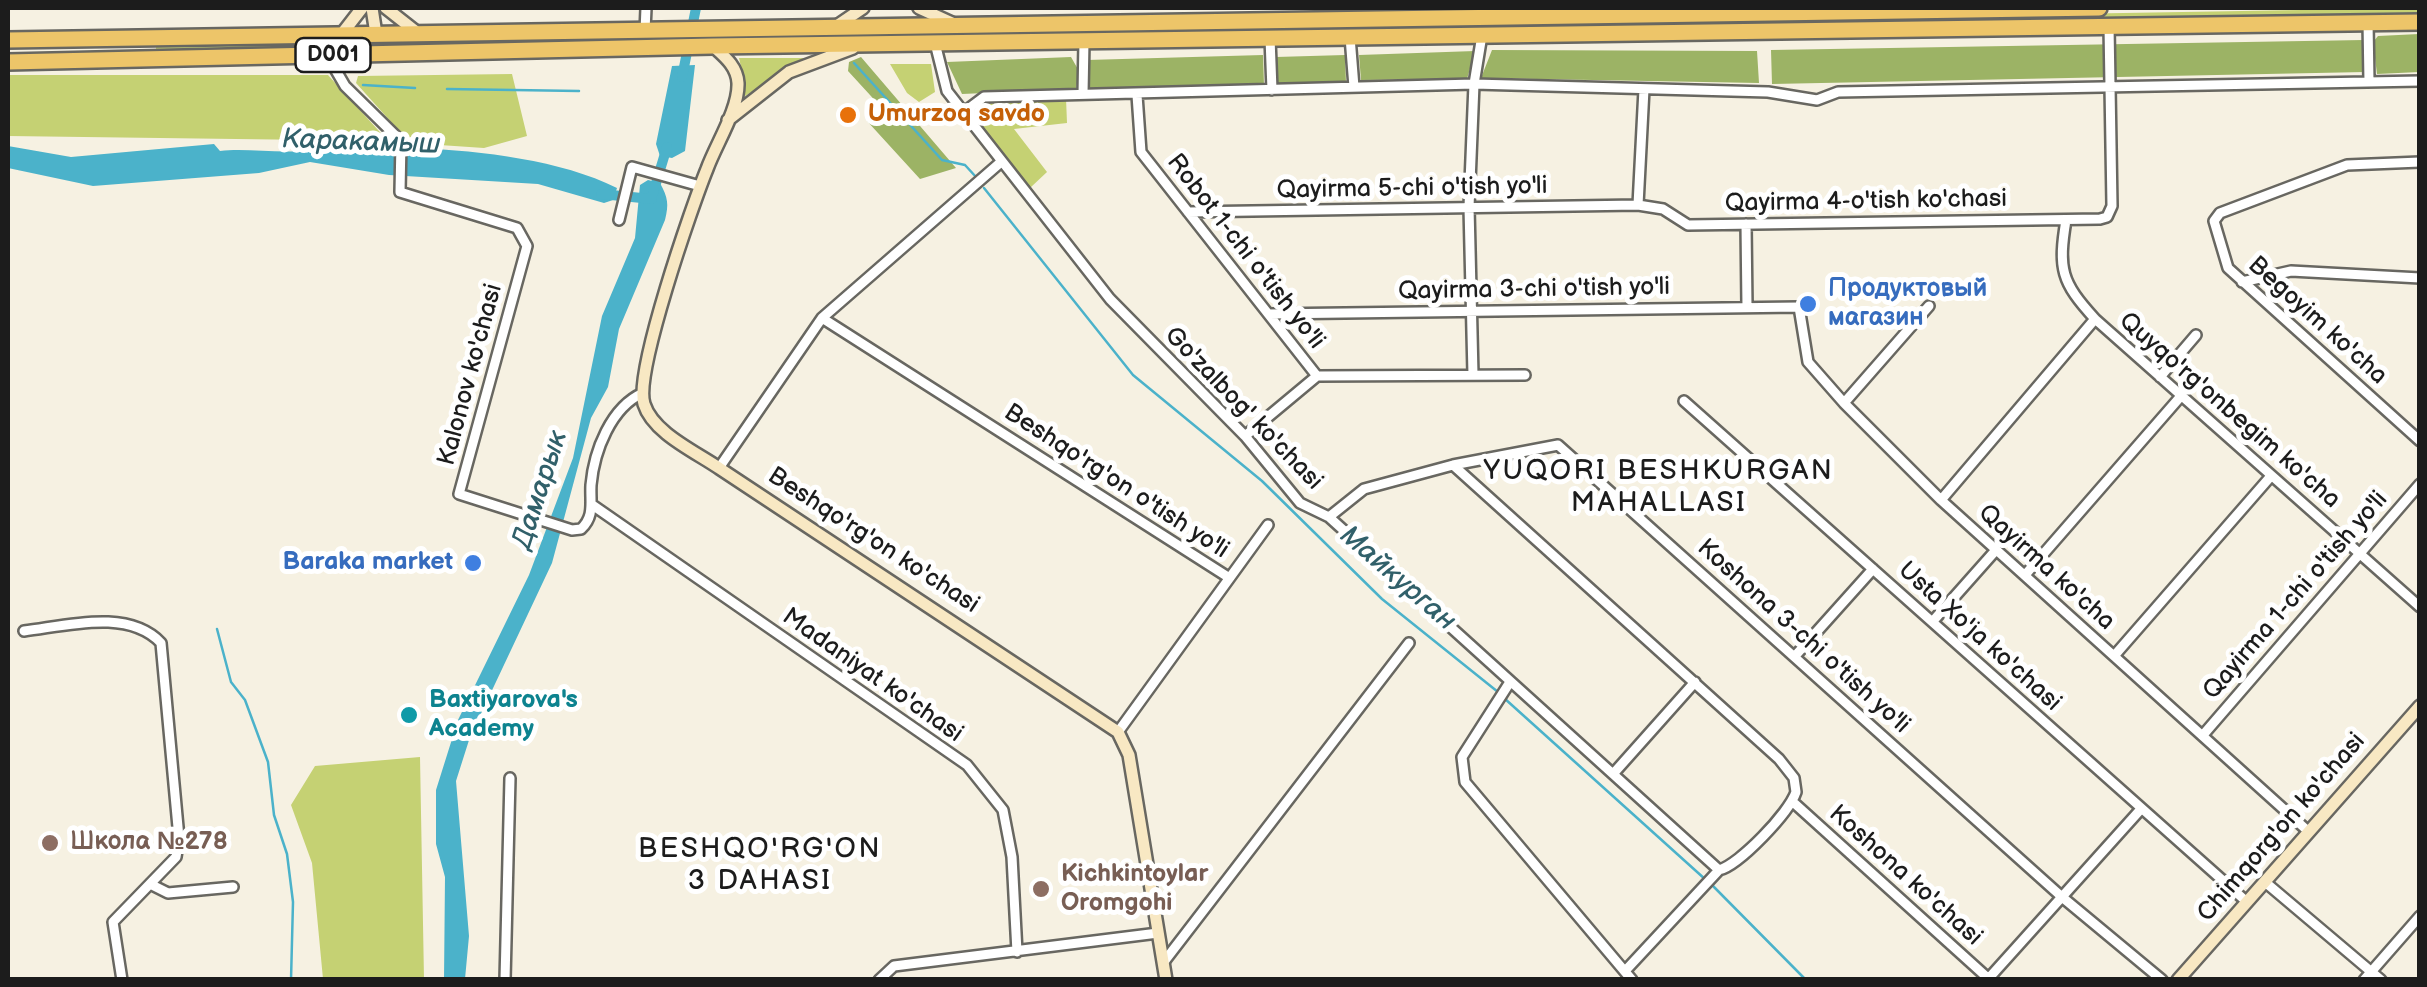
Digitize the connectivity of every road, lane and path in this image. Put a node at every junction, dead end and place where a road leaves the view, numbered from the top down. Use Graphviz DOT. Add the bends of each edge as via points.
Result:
graph roads {
  1 [pos="362,8"];
  2 [pos="372,8"];
  3 [pos="386,8"];
  4 [pos="646,8"];
  5 [pos="863,8"];
  6 [pos="919,8"];
  7 [pos="2100,8"];
  8 [pos="1915,9"];
  9 [pos="1354,14"];
  10 [pos="1458,18"];
  11 [pos="2368,22"];
  12 [pos="2420,22"];
  13 [pos="961,26"];
  14 [pos="2109,26"];
  15 [pos="832,28"];
  16 [pos="1050,33"];
  17 [pos="376,34"];
  18 [pos="418,34"];
  19 [pos="340,35"];
  20 [pos="1482,35"];
  21 [pos="654,36"];
  22 [pos="1458,36"];
  23 [pos="1350,37"];
  24 [pos="142,38"];
  25 [pos="714,38"];
  26 [pos="1270,38"];
  27 [pos="8,40"];
  28 [pos="1084,41"];
  29 [pos="936,43"];
  30 [pos="865,44"];
  31 [pos="378,54"];
  32 [pos="327,55"];
  33 [pos="143,60"];
  34 [pos="8,62"];
  35 [pos="2420,81"];
  36 [pos="2370,82"];
  37 [pos="1474,84"];
  38 [pos="2112,86"];
  39 [pos="1354,87"];
  40 [pos="1644,89"];
  41 [pos="1272,90"];
  42 [pos="1083,94"];
  43 [pos="1137,95"];
  44 [pos="964,112"];
  45 [pos="725,123"];
  46 [pos="1001,162"];
  47 [pos="2420,162"];
  48 [pos="700,186"];
  49 [pos="1638,205"];
  50 [pos="1469,208"];
  51 [pos="1188,212"];
  52 [pos="619,220"];
  53 [pos="2066,220"];
  54 [pos="1746,224"];
  55 [pos="2420,278"];
  56 [pos="2242,282"];
  57 [pos="1929,306"];
  58 [pos="1747,307"];
  59 [pos="1800,307"];
  60 [pos="1473,312"];
  61 [pos="1269,314"];
  62 [pos="822,318"];
  63 [pos="2095,319"];
  64 [pos="2196,335"];
  65 [pos="1525,374"];
  66 [pos="1473,375"];
  67 [pos="1316,376"];
  68 [pos="2160,378"];
  69 [pos="642,394"];
  70 [pos="2181,396"];
  71 [pos="1684,402"];
  72 [pos="1844,403"];
  73 [pos="1245,436"];
  74 [pos="2420,440"];
  75 [pos="1453,465"];
  76 [pos="719,468"];
  77 [pos="2271,476"];
  78 [pos="2420,484"];
  79 [pos="1941,500"];
  80 [pos="591,504"];
  81 [pos="1329,516"];
  82 [pos="1268,525"];
  83 [pos="1996,550"];
  84 [pos="2359,552"];
  85 [pos="1873,569"];
  86 [pos="2025,575"];
  87 [pos="1228,577"];
  88 [pos="2420,607"];
  89 [pos="1933,621"];
  90 [pos="24,631"];
  91 [pos="1408,643"];
  92 [pos="1795,656"];
  93 [pos="2114,656"];
  94 [pos="1510,682"];
  95 [pos="1694,682"];
  96 [pos="2420,706"];
  97 [pos="1118,732"];
  98 [pos="2203,735"];
  99 [pos="1613,774"];
  100 [pos="510,778"];
  101 [pos="1793,802"];
  102 [pos="2141,809"];
  103 [pos="2309,832"];
  104 [pos="1719,870"];
  105 [pos="2265,882"];
  106 [pos="150,884"];
  107 [pos="233,886"];
  108 [pos="2062,897"];
  109 [pos="2248,902"];
  110 [pos="2420,916"];
  111 [pos="1158,933"];
  112 [pos="1017,952"];
  113 [pos="1163,964"];
  114 [pos="1629,975"];
  115 [pos="2367,975"];
  116 [pos="1990,979"];
  117 [pos="122,980"];
  118 [pos="505,980"];
  119 [pos="878,980"];
  120 [pos="1166,980"];
  121 [pos="2162,980"];
  122 [pos="2178,980"];
  123 [pos="2381,980"];
  1 -- 19 [label="main road"];
  2 -- 17 [label="main road"];
  3 -- 18 [label="main road"];
  4 -- 21 [label="street"];
  5 -- 15 [label="main road"];
  6 -- 13 [label="main road"];
  7 -- 8 [label="highway, D001"];
  8 -- 10 [label="highway, D001"];
  9 -- 10 [label="highway, D001"];
  9 -- 16 [label="highway, D001"];
  10 -- 22 [label="highway"];
  11 -- 12 [label="highway, D001"];
  11 -- 14 [label="highway, D001"];
  11 -- 36 [label="street"];
  13 -- 15 [label="highway, D001"];
  13 -- 16 [label="highway, D001"];
  14 -- 20 [label="highway, D001"];
  14 -- 38 [label="street"];
  15 -- 25 [label="highway, D001"];
  16 -- 28 [label="highway, D001"];
  16 -- 29 [label="highway, D001"];
  17 -- 18 [label="highway, D001"];
  17 -- 19 [label="highway, D001"];
  17 -- 31 [label="highway"];
  18 -- 21 [label="highway, D001"];
  19 -- 24 [label="highway, D001"];
  20 -- 22 [label="highway, D001"];
  20 -- 37 [label="street"];
  21 -- 25 [label="highway, D001"];
  21 -- 31 [label="highway, D001"];
  22 -- 23 [label="highway, D001"];
  23 -- 26 [label="highway, D001"];
  23 -- 39 [label="street"];
  24 -- 27 [label="highway, D001"];
  24 -- 33 [label="highway"];
  25 -- 30 [label="highway, D001"];
  25 -- 45 [label="main road" via="738,85"];
  26 -- 28 [label="highway, D001"];
  26 -- 41 [label="street"];
  28 -- 42 [label="street"];
  29 -- 30 [label="highway, D001"];
  29 -- 44 [label="street, Go'zalbog' ko'chasi" via="947,91"];
  30 -- 45 [label="main road" via="790,72"];
  31 -- 32 [label="highway, D001"];
  32 -- 33 [label="highway, D001"];
  32 -- 80 [label="street, Kalonov ko'chasi" via="345,86 400,141 400,190 517,228 527,246 459,494 572,530 588,522"];
  33 -- 34 [label="highway, D001"];
  35 -- 36 [label="street"];
  36 -- 38 [label="street"];
  37 -- 39 [label="street"];
  37 -- 40 [label="street"];
  37 -- 50 [label="street"];
  38 -- 40 [label="street" via="1838,92 1817,100"];
  38 -- 53 [label="street, Qayirma 4-o'tish ko'chasi" via="2112,206 2108,217"];
  39 -- 41 [label="street"];
  40 -- 49 [label="street"];
  41 -- 43 [label="street"];
  42 -- 43 [label="street"];
  42 -- 44 [label="street" via="984,97"];
  43 -- 51 [label="street, Robot 1-chi o'tish yo'li" via="1141,152"];
  44 -- 46 [label="street, Go'zalbog' ko'chasi"];
  45 -- 48 [label="main road"];
  46 -- 62 [label="street"];
  46 -- 73 [label="street, Go'zalbog' ko'chasi" via="1110,299"];
  47 -- 56 [label="street, Begoyim ko'cha" via="2347,164 2216,216 2228,268"];
  48 -- 52 [label="street" via="632,167"];
  48 -- 69 [label="main road"];
  49 -- 50 [label="street, Qayirma 5-chi o'tish yo'li"];
  49 -- 54 [label="street, Qayirma 4-o'tish ko'chasi" via="1664,208 1688,225"];
  50 -- 51 [label="street, Qayirma 5-chi o'tish yo'li"];
  50 -- 60 [label="street"];
  51 -- 61 [label="street, Robot 1-chi o'tish yo'li"];
  53 -- 54 [label="street, Qayirma 4-o'tish ko'chasi"];
  53 -- 63 [label="street, Quyqo'rg'onbegim ko'cha" via="2063,276"];
  54 -- 58 [label="street"];
  55 -- 56 [label="street" via="2291,271"];
  56 -- 74 [label="street, Begoyim ko'cha"];
  57 -- 72 [label="street"];
  58 -- 59 [label="street, Qayirma 3-chi o'tish yo'li"];
  58 -- 60 [label="street, Qayirma 3-chi o'tish yo'li"];
  59 -- 72 [label="street, Qayirma ko'cha" via="1808,362"];
  60 -- 61 [label="street, Qayirma 3-chi o'tish yo'li"];
  60 -- 66 [label="street"];
  61 -- 67 [label="street, Robot 1-chi o'tish yo'li"];
  62 -- 76 [label="street"];
  62 -- 87 [label="street, Beshqo'rg'on o'tish yo'li"];
  63 -- 68 [label="street, Quyqo'rg'onbegim ko'cha"];
  63 -- 79 [label="street"];
  64 -- 68 [label="street"];
  65 -- 66 [label="street"];
  66 -- 67 [label="street"];
  67 -- 73 [label="street"];
  68 -- 70 [label="street, Quyqo'rg'onbegim ko'cha"];
  69 -- 76 [label="main road, Beshqo'rg'on ko'chasi" via="656,424"];
  69 -- 80 [label="street, Kalonov ko'chasi" via="627,400 611,421 595,463"];
  70 -- 77 [label="street, Quyqo'rg'onbegim ko'cha"];
  70 -- 86 [label="street"];
  71 -- 85 [label="street, Usta Xo'ja ko'chasi"];
  72 -- 79 [label="street, Qayirma ko'cha"];
  73 -- 81 [label="street, Go'zalbog' ko'chasi" via="1300,503"];
  75 -- 81 [label="street, Koshona 3-chi o'tish yo'li" via="1364,489"];
  75 -- 92 [label="street, Koshona 3-chi o'tish yo'li" via="1558,445"];
  75 -- 95 [label="street"];
  76 -- 97 [label="main road, Beshqo'rg'on ko'chasi"];
  77 -- 84 [label="street, Quyqo'rg'onbegim ko'cha"];
  77 -- 93 [label="street"];
  78 -- 84 [label="street, Qayirma 1-chi o'tish yo'li"];
  79 -- 83 [label="street, Qayirma ko'cha"];
  80 -- 112 [label="street, Madaniyat ko'chasi" via="967,765 1004,810"];
  81 -- 94 [label="street, Go'zalbog' ko'chasi"];
  82 -- 87 [label="street"];
  83 -- 86 [label="street, Qayirma ko'cha"];
  83 -- 89 [label="street"];
  84 -- 88 [label="street, Quyqo'rg'onbegim ko'cha"];
  84 -- 98 [label="street, Qayirma 1-chi o'tish yo'li"];
  85 -- 89 [label="street, Usta Xo'ja ko'chasi"];
  85 -- 92 [label="street"];
  86 -- 93 [label="street, Qayirma ko'cha"];
  87 -- 97 [label="street, Beshqo'rg'on o'tish yo'li"];
  89 -- 102 [label="street, Usta Xo'ja ko'chasi"];
  90 -- 106 [label="street" via="105,621 141,629 161,644 179,838 176,856"];
  91 -- 113 [label="street"];
  92 -- 108 [label="street, Koshona 3-chi o'tish yo'li"];
  93 -- 98 [label="street, Qayirma ko'cha"];
  94 -- 99 [label="street, Go'zalbog' ko'chasi"];
  94 -- 114 [label="street" via="1462,756 1465,782"];
  95 -- 99 [label="street"];
  95 -- 101 [label="street" via="1789,770 1796,784"];
  96 -- 103 [label="main road, Chimqorg'on ko'chasi"];
  97 -- 111 [label="main road" via="1129,755"];
  98 -- 103 [label="street, Qayirma ko'cha"];
  99 -- 104 [label="street, Go'zalbog' ko'chasi"];
  100 -- 118 [label="street"];
  101 -- 104 [label="street" via="1732,867"];
  101 -- 116 [label="street, Koshona ko'chasi"];
  102 -- 108 [label="street"];
  102 -- 109 [label="street, Usta Xo'ja ko'chasi"];
  103 -- 105 [label="main road, Chimqorg'on ko'chasi"];
  104 -- 114 [label="street"];
  105 -- 109 [label="main road, Chimqorg'on ko'chasi"];
  105 -- 115 [label="street"];
  106 -- 107 [label="street" via="168,893"];
  106 -- 117 [label="street" via="114,922"];
  108 -- 116 [label="street"];
  108 -- 121 [label="street, Koshona 3-chi o'tish yo'li"];
  109 -- 122 [label="main road, Chimqorg'on ko'chasi"];
  110 -- 115 [label="street"];
  111 -- 112 [label="street"];
  111 -- 113 [label="main road"];
  112 -- 119 [label="street" via="894,966"];
  113 -- 120 [label="main road"];
  115 -- 123 [label="street"];
}
